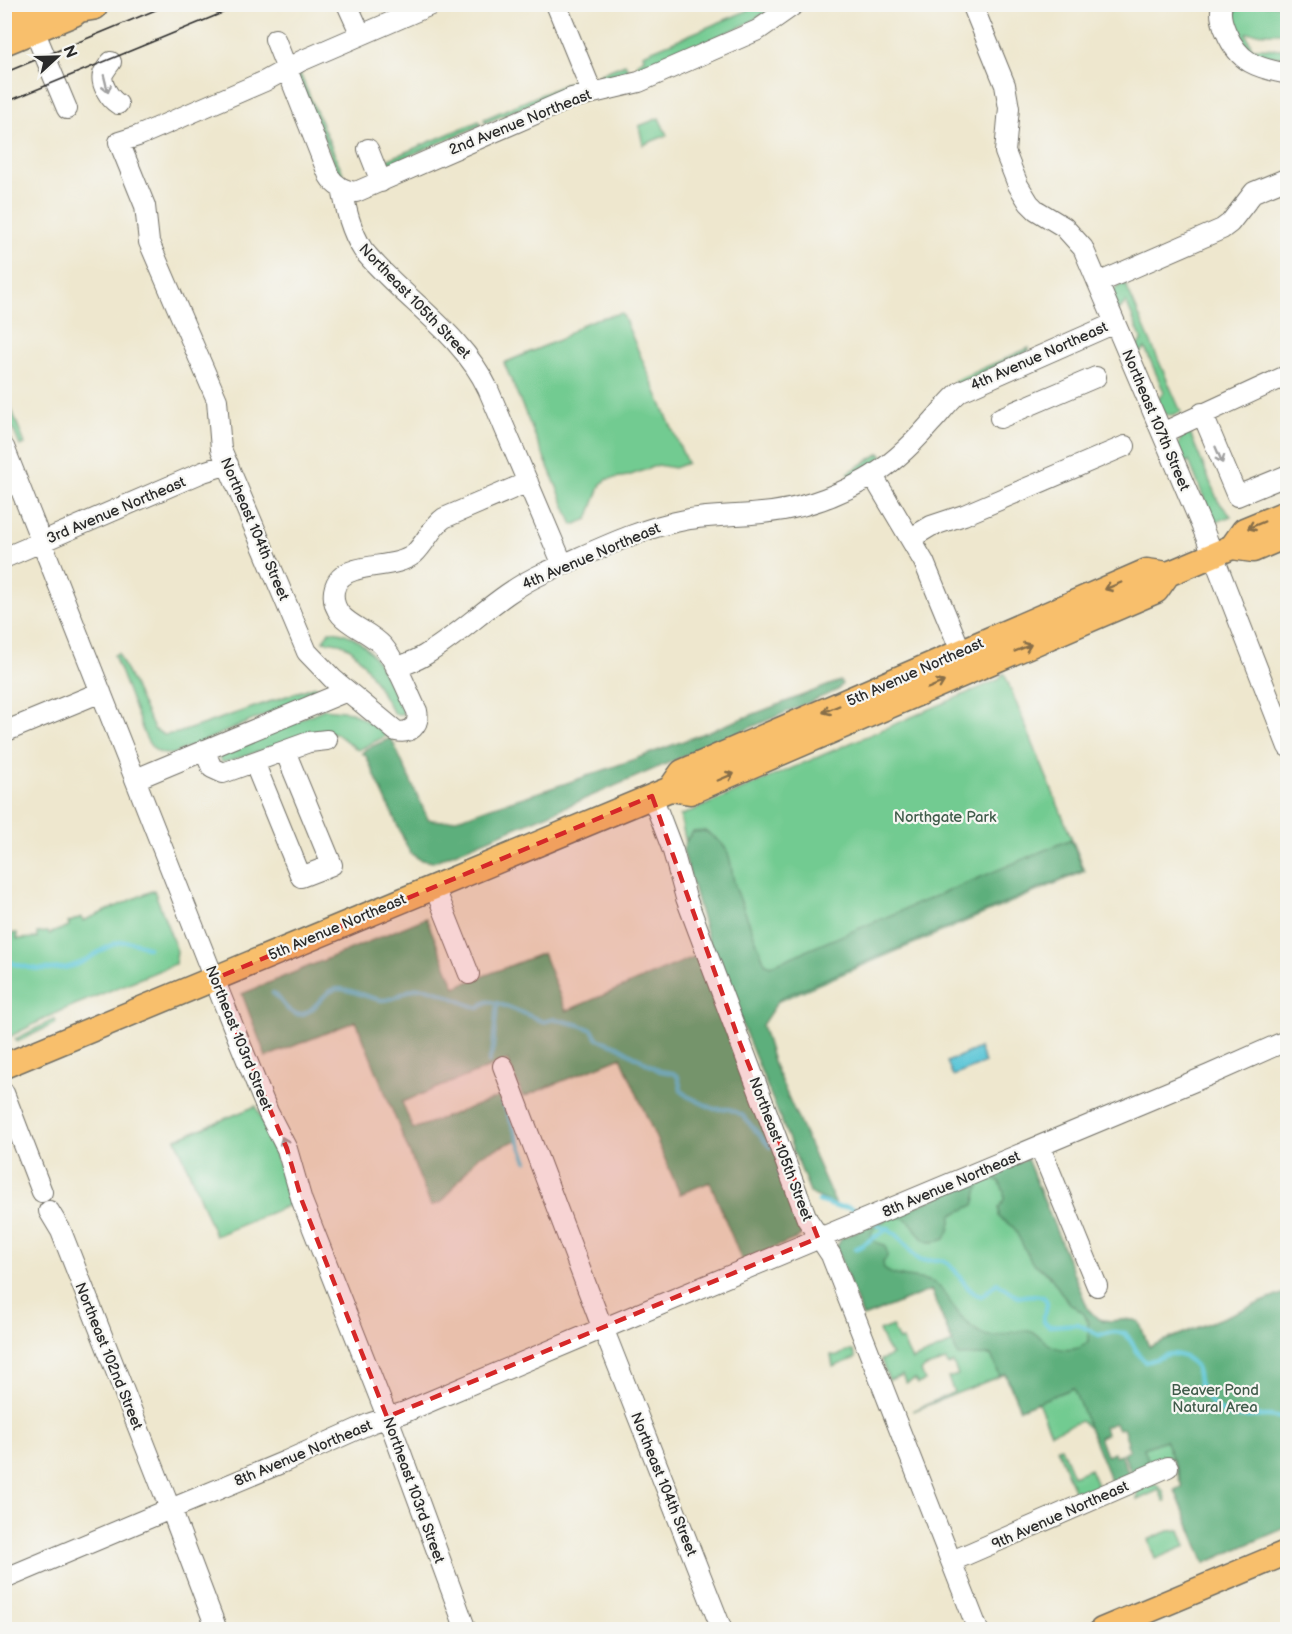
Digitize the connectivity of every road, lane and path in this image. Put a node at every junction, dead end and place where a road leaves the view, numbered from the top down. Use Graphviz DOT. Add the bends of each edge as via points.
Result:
graph roads {
  1 [pos="347,4"];
  2 [pos="433,4"];
  3 [pos="555,4"];
  4 [pos="795,4"];
  5 [pos="972,4"];
  6 [pos="1222,4"];
  7 [pos="95,5"];
  8 [pos="4,16"];
  9 [pos="34,30"];
  10 [pos="361,35"];
  11 [pos="275,39"];
  12 [pos="4,43"];
  13 [pos="111,62"];
  14 [pos="287,70"];
  15 [pos="1286,76"];
  16 [pos="592,92"];
  17 [pos="118,104"];
  18 [pos="67,109"];
  19 [pos="368,149"];
  20 [pos="1287,178"];
  21 [pos="381,182"];
  22 [pos="342,188"];
  23 [pos="1098,283"];
  24 [pos="1115,323"];
  25 [pos="1287,375"];
  26 [pos="1096,377"];
  27 [pos="1202,413"];
  28 [pos="1000,418"];
  29 [pos="1162,433"];
  30 [pos="1125,446"];
  31 [pos="4,447"];
  32 [pos="228,464"];
  33 [pos="1287,475"];
  34 [pos="873,476"];
  35 [pos="528,482"];
  36 [pos="1287,512"];
  37 [pos="1287,535"];
  38 [pos="911,538"];
  39 [pos="43,542"];
  40 [pos="1222,551"];
  41 [pos="4,558"];
  42 [pos="563,566"];
  43 [pos="965,661"];
  44 [pos="396,668"];
  45 [pos="347,691"];
  46 [pos="101,692"];
  47 [pos="4,732"];
  48 [pos="327,740"];
  49 [pos="1287,747"];
  50 [pos="204,750"];
  51 [pos="285,751"];
  52 [pos="254,762"];
  53 [pos="136,779"];
  54 [pos="661,793"];
  55 [pos="434,886"];
  56 [pos="469,974"];
  57 [pos="214,979"];
  58 [pos="1287,1040"];
  59 [pos="4,1066"];
  60 [pos="503,1066"];
  61 [pos="4,1093"];
  62 [pos="1040,1147"];
  63 [pos="42,1192"];
  64 [pos="49,1211"];
  65 [pos="818,1238"];
  66 [pos="1097,1286"];
  67 [pos="603,1329"];
  68 [pos="387,1417"];
  69 [pos="1168,1467"];
  70 [pos="170,1509"];
  71 [pos="1287,1552"];
  72 [pos="952,1561"];
  73 [pos="4,1579"];
  74 [pos="217,1629"];
  75 [pos="466,1629"];
  76 [pos="722,1629"];
  77 [pos="978,1629"];
  78 [pos="1102,1629"];
  1 -- 10 [label="street"];
  2 -- 10 [label="street"];
  3 -- 16 [label="street"];
  4 -- 16 [label="street, 2nd Avenue Northeast" via="758,30 701,55 636,83"];
  5 -- 23 [label="street, Northeast 107th Street" via="1005,85 1009,108 1005,152 1018,185 1036,210 1064,227 1079,242"];
  6 -- 15 [label="street" via="1222,22 1235,51 1255,66"];
  7 -- 8 [label="highway"];
  7 -- 9 [label="main road"];
  9 -- 12 [label="main road"];
  9 -- 18 [label="street"];
  10 -- 14 [label="street"];
  11 -- 14 [label="street, Northeast 105th Street"];
  13 -- 17 [label="street, one-way" via="102,79 109,96"];
  14 -- 22 [label="street, Northeast 105th Street" via="329,176"];
  14 -- 32 [label="street, Northeast 104th Street" via="119,142 145,206 149,242 217,400 221,449"];
  16 -- 21 [label="street, 2nd Avenue Northeast"];
  19 -- 21 [label="street"];
  20 -- 23 [label="street" via="1254,192 1222,229"];
  21 -- 22 [label="street, 2nd Avenue Northeast" via="356,192"];
  22 -- 35 [label="street, Northeast 105th Street" via="346,212 363,250 477,368"];
  23 -- 24 [label="street, Northeast 107th Street"];
  24 -- 29 [label="street, Northeast 107th Street"];
  24 -- 34 [label="street, 4th Avenue Northeast" via="961,391 913,444"];
  25 -- 27 [label="street"];
  26 -- 28 [label="street"];
  27 -- 29 [label="street"];
  27 -- 33 [label="street, one-way" via="1237,496"];
  29 -- 40 [label="street, Northeast 107th Street"];
  30 -- 38 [label="street" via="931,526"];
  31 -- 39 [label="street, Northeast 103rd Street"];
  32 -- 39 [label="street, 3rd Avenue Northeast"];
  32 -- 45 [label="street, Northeast 104th Street" via="307,652"];
  34 -- 38 [label="street"];
  34 -- 42 [label="street, 4th Avenue Northeast" via="792,508 666,524"];
  35 -- 42 [label="street, Northeast 105th Street"];
  35 -- 44 [label="street" via="444,518 407,559 347,572 337,582 334,601 340,616 375,639"];
  36 -- 40 [label="main road, 5th Avenue Northeast, one-way" via="1244,530"];
  37 -- 40 [label="main road, 5th Avenue Northeast" via="1253,550"];
  38 -- 43 [label="street"];
  39 -- 41 [label="street, 3rd Avenue Northeast"];
  39 -- 46 [label="street, Northeast 103rd Street"];
  40 -- 43 [label="main road, 5th Avenue Northeast" via="1168,574 1156,591"];
  40 -- 49 [label="street, Northeast 107th Street"];
  42 -- 44 [label="street, 4th Avenue Northeast" via="511,590 424,656"];
  43 -- 54 [label="main road, 5th Avenue Northeast" via="682,772"];
  44 -- 45 [label="street, Northeast 104th Street" via="417,711 417,722 406,732 396,731"];
  45 -- 50 [label="street"];
  46 -- 47 [label="street"];
  46 -- 53 [label="street, Northeast 103rd Street"];
  48 -- 51 [label="street"];
  50 -- 52 [label="street" via="217,772 230,772"];
  50 -- 53 [label="street"];
  51 -- 52 [label="street"];
  51 -- 52 [label="street" via="332,865 301,877"];
  53 -- 57 [label="street, Northeast 103rd Street"];
  54 -- 55 [label="main road, 5th Avenue Northeast"];
  54 -- 65 [label="street, Northeast 105th Street" via="686,898 807,1220"];
  55 -- 56 [label="street"];
  55 -- 57 [label="main road, 5th Avenue Northeast"];
  57 -- 59 [label="main road, 5th Avenue Northeast"];
  68 -- 57 [label="street, Northeast 103rd Street, one-way" via="302,1201 287,1149"];
  58 -- 62 [label="street, 8th Avenue Northeast"];
  60 -- 67 [label="street, Northeast 104th Street"];
  61 -- 63 [label="street"];
  62 -- 65 [label="street, 8th Avenue Northeast"];
  62 -- 66 [label="street"];
  64 -- 70 [label="street, Northeast 102nd Street"];
  65 -- 67 [label="street, 8th Avenue Northeast"];
  65 -- 72 [label="street, Northeast 105th Street" via="831,1255"];
  67 -- 68 [label="street, 8th Avenue Northeast"];
  67 -- 76 [label="street, Northeast 104th Street"];
  68 -- 70 [label="street, 8th Avenue Northeast"];
  68 -- 75 [label="street, Northeast 103rd Street"];
  69 -- 72 [label="street, 9th Avenue Northeast"];
  70 -- 73 [label="street, 8th Avenue Northeast"];
  70 -- 74 [label="street, Northeast 102nd Street"];
  71 -- 78 [label="main road"];
  72 -- 77 [label="street, Northeast 105th Street"];
}
